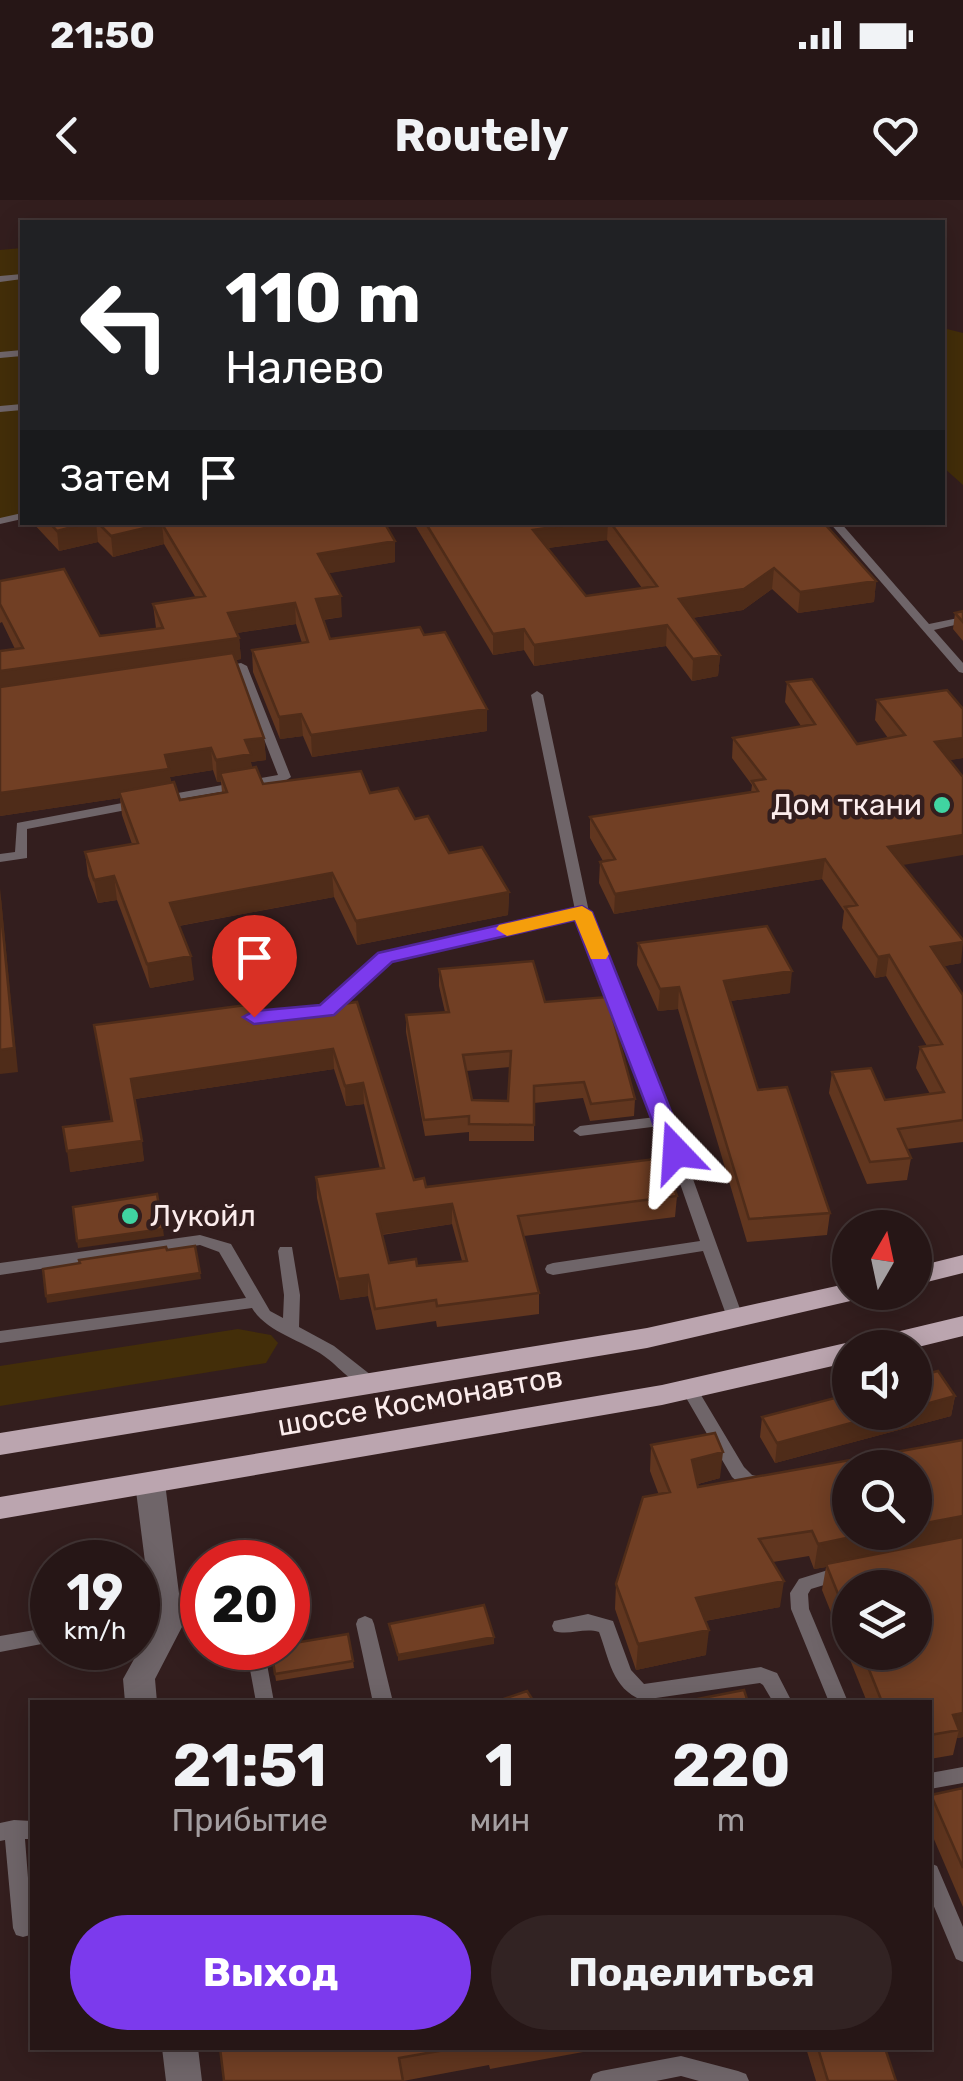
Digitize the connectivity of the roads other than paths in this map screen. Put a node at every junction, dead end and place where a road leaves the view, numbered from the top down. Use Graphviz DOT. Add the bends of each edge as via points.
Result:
graph roads {
  1 [pos="837,525"];
  2 [pos="963,620"];
  3 [pos="926,628"];
  4 [pos="963,670"];
  5 [pos="204,672"];
  6 [pos="537,694"];
  7 [pos="0,858"];
  8 [pos="582,912"];
  9 [pos="308,1012"];
  10 [pos="665,1121"];
  11 [pos="580,1131"];
  12 [pos="706,1245"];
  13 [pos="286,1251"];
  14 [pos="963,1264"];
  15 [pos="552,1269"];
  16 [pos="2,1272"];
  17 [pos="932,1272"];
  18 [pos="832,1296"];
  19 [pos="256,1302"];
  20 [pos="736,1320"];
  21 [pos="963,1326"];
  22 [pos="291,1330"];
  23 [pos="932,1333"];
  24 [pos="0,1337"];
  25 [pos="832,1356"];
  26 [pos="370,1382"];
  27 [pos="689,1389"];
  28 [pos="0,1444"];
  29 [pos="150,1484"];
  30 [pos="776,1484"];
  31 [pos="0,1508"];
  32 [pos="151,1540"];
  33 [pos="832,1577"];
  34 [pos="365,1624"];
  35 [pos="561,1626"];
  36 [pos="30,1639"];
  37 [pos="0,1644"];
  38 [pos="140,1670"];
  39 [pos="259,1670"];
  40 [pos="382,1698"];
  41 [pos="141,1700"];
  42 [pos="265,1700"];
  43 [pos="781,1700"];
  44 [pos="837,1700"];
  45 [pos="963,1775"];
  46 [pos="932,1781"];
  47 [pos="16,1831"];
  48 [pos="932,1877"];
  49 [pos="23,1928"];
  50 [pos="963,1952"];
  51 [pos="180,2050"];
  52 [pos="184,2081"];
  53 [pos="601,2081"];
  54 [pos="738,2081"];
  1 -- 3 [label="lane"];
  2 -- 3 [label="lane"];
  3 -- 4 [label="lane"];
  5 -- 7 [label="lane" via="241,666 285,777 21,826 22,855"];
  6 -- 8 [label="lane"];
  8 -- 9 [label="lane" via="385,957 326,1010"];
  8 -- 10 [label="lane"];
  10 -- 11 [label="lane"];
  10 -- 12 [label="lane"];
  12 -- 15 [label="lane"];
  12 -- 20 [label="lane"];
  13 -- 22 [label="lane"];
  14 -- 17 [label="main road"];
  16 -- 19 [label="lane" via="200,1240 225,1248"];
  18 -- 20 [label="main road, шоссе Космонавтов"];
  19 -- 22 [label="lane" via="264,1315"];
  19 -- 24 [label="lane"];
  20 -- 26 [label="main road, шоссе Космонавтов"];
  21 -- 23 [label="main road"];
  22 -- 26 [label="lane"];
  25 -- 27 [label="main road, шоссе Космонавтов"];
  26 -- 28 [label="main road, шоссе Космонавтов"];
  27 -- 29 [label="main road, шоссе Космонавтов"];
  27 -- 30 [label="lane" via="738,1472 747,1481"];
  29 -- 31 [label="main road, шоссе Космонавтов"];
  29 -- 32 [label="street"];
  33 -- 44 [label="lane" via="805,1584 799,1594"];
  34 -- 40 [label="lane"];
  35 -- 43 [label="lane" via="606,1626 624,1678 642,1692 761,1675"];
  36 -- 37 [label="lane"];
  38 -- 41 [label="street"];
  39 -- 42 [label="lane"];
  45 -- 46 [label="lane"];
  47 -- 49 [label="lane"];
  48 -- 50 [label="lane"];
  51 -- 52 [label="street"];
  53 -- 54 [label="lane" via="681,2066"];
}
